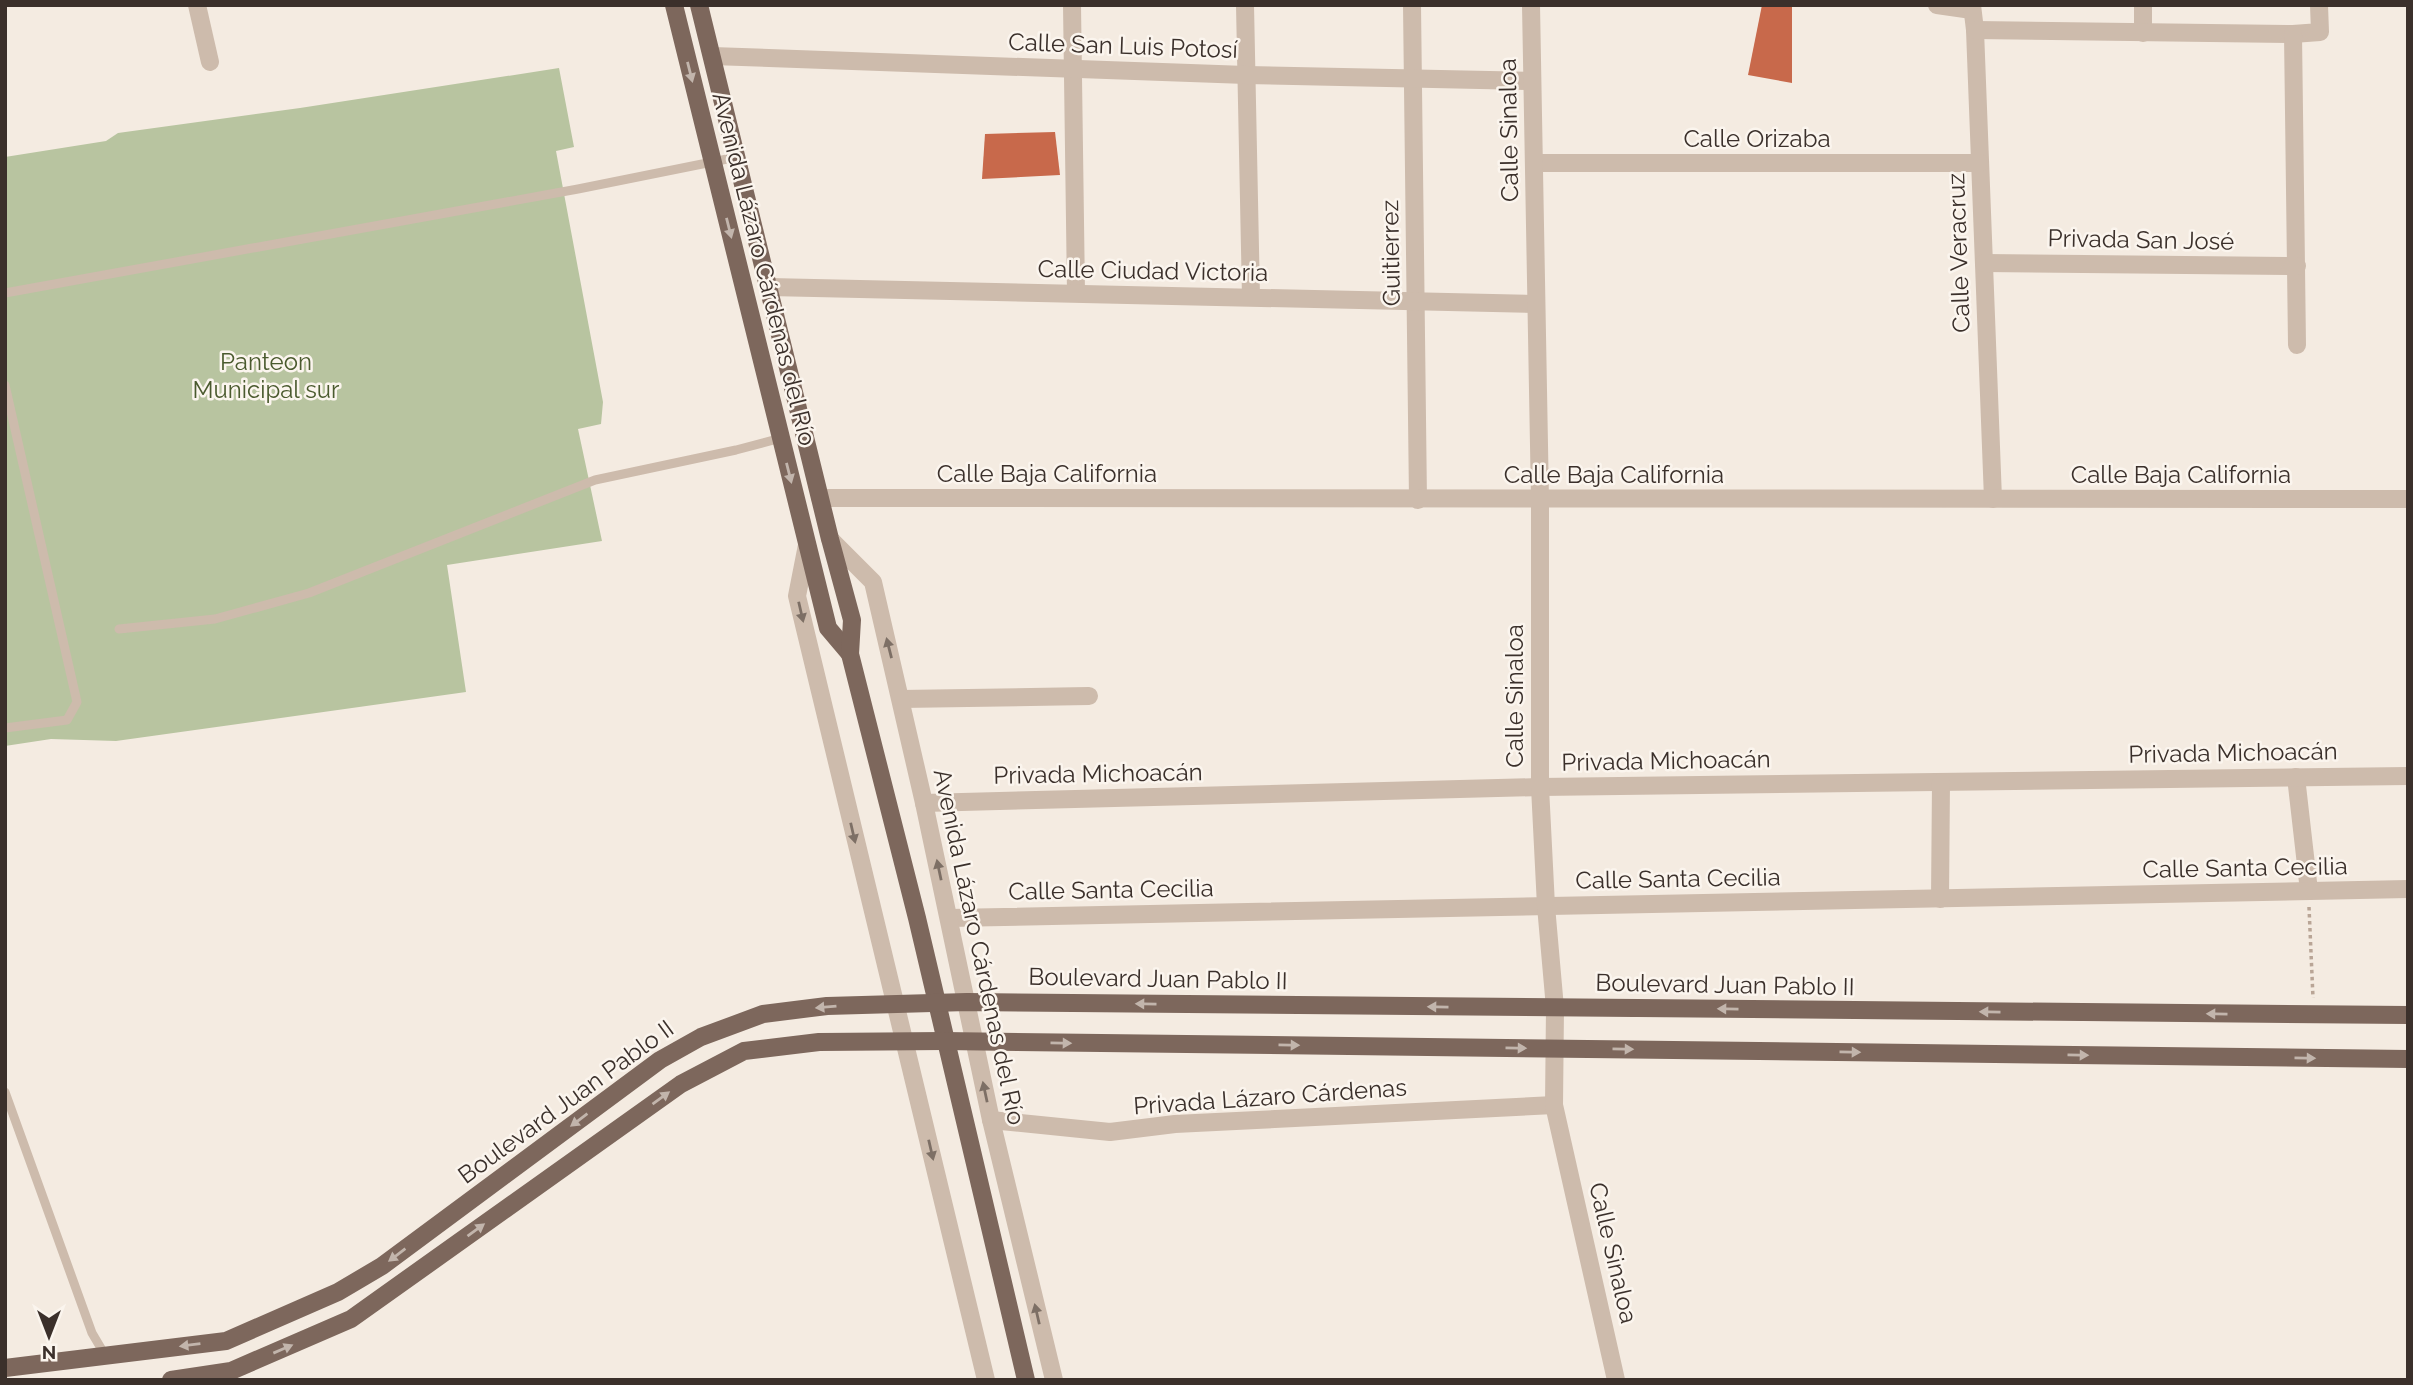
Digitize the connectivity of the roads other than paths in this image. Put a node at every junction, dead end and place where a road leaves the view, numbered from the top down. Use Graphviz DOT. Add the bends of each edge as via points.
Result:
graph roads {
  1 [pos="197,5"];
  2 [pos="674,5"];
  3 [pos="699,5"];
  4 [pos="1072,5"];
  5 [pos="1245,5"];
  6 [pos="1412,5"];
  7 [pos="1531,5"];
  8 [pos="1937,5"];
  9 [pos="2143,5"];
  10 [pos="2319,5"];
  11 [pos="1972,8"];
  12 [pos="1975,30"];
  13 [pos="2143,33"];
  14 [pos="2293,34"];
  15 [pos="712,56"];
  16 [pos="210,62"];
  17 [pos="1073,69"];
  18 [pos="1246,75"];
  19 [pos="1413,79"];
  20 [pos="1532,81"];
  21 [pos="737,157"];
  22 [pos="712,162"];
  23 [pos="1534,163"];
  24 [pos="1980,163"];
  25 [pos="1984,263"];
  26 [pos="2297,266"];
  27 [pos="769,287"];
  28 [pos="5,293"];
  29 [pos="1076,293"];
  30 [pos="1251,297"];
  31 [pos="1416,301"];
  32 [pos="1536,304"];
  33 [pos="2297,345"];
  34 [pos="5,385"];
  35 [pos="781,438"];
  36 [pos="820,498"];
  37 [pos="1993,499"];
  38 [pos="2408,499"];
  39 [pos="1418,500"];
  40 [pos="1540,500"];
  41 [pos="830,539"];
  42 [pos="807,545"];
  43 [pos="119,629"];
  44 [pos="850,654"];
  45 [pos="1089,696"];
  46 [pos="901,699"];
  47 [pos="5,728"];
  48 [pos="2408,776"];
  49 [pos="2296,777"];
  50 [pos="1941,782"];
  51 [pos="1540,787"];
  52 [pos="924,803"];
  53 [pos="2408,890"];
  54 [pos="2309,891"];
  55 [pos="1940,899"];
  56 [pos="1546,906"];
  57 [pos="949,918"];
  58 [pos="967,1002"];
  59 [pos="894,1003"];
  60 [pos="936,1003"];
  61 [pos="1555,1008"];
  62 [pos="2408,1016"];
  63 [pos="944,1041"];
  64 [pos="905,1042"];
  65 [pos="975,1042"];
  66 [pos="1555,1048"];
  67 [pos="2408,1059"];
  68 [pos="5,1092"];
  69 [pos="1554,1105"];
  70 [pos="990,1119"];
  71 [pos="105,1356"];
  72 [pos="5,1368"];
  73 [pos="171,1380"];
  74 [pos="985,1380"];
  75 [pos="1026,1380"];
  76 [pos="1054,1380"];
  77 [pos="1616,1380"];
  1 -- 16 [label="street"];
  2 -- 22 [label="main road, Avenida Lázaro Cárdenas del Río, one-way"];
  3 -- 15 [label="main road, Avenida Lázaro Cárdenas del Río"];
  4 -- 17 [label="street"];
  5 -- 18 [label="street"];
  6 -- 19 [label="street, Guitierrez"];
  7 -- 20 [label="street, Calle Sinaloa"];
  8 -- 11 [label="street"];
  9 -- 13 [label="street"];
  10 -- 14 [label="street" via="2320,32"];
  11 -- 12 [label="street, Calle Veracruz"];
  12 -- 13 [label="street"];
  12 -- 24 [label="street, Calle Veracruz"];
  13 -- 14 [label="street"];
  14 -- 26 [label="street"];
  15 -- 17 [label="street, Calle San Luis Potosí"];
  15 -- 21 [label="main road, Avenida Lázaro Cárdenas del Río"];
  17 -- 18 [label="street, Calle San Luis Potosí"];
  17 -- 29 [label="street"];
  18 -- 19 [label="street, Calle San Luis Potosí"];
  18 -- 30 [label="street"];
  19 -- 20 [label="street, Calle San Luis Potosí"];
  19 -- 31 [label="street, Guitierrez"];
  20 -- 23 [label="street, Calle Sinaloa"];
  21 -- 22 [label="lane"];
  21 -- 27 [label="main road, Avenida Lázaro Cárdenas del Río"];
  22 -- 28 [label="lane"];
  22 -- 35 [label="main road, Avenida Lázaro Cárdenas del Río, one-way"];
  23 -- 24 [label="street, Calle Orizaba"];
  23 -- 32 [label="street, Calle Sinaloa"];
  24 -- 25 [label="street, Calle Veracruz"];
  25 -- 26 [label="street, Privada San José"];
  25 -- 37 [label="street, Calle Veracruz"];
  26 -- 33 [label="street"];
  27 -- 29 [label="street, Calle Ciudad Victoria"];
  27 -- 36 [label="main road, Avenida Lázaro Cárdenas del Río"];
  29 -- 30 [label="street, Calle Ciudad Victoria"];
  30 -- 31 [label="street, Calle Ciudad Victoria"];
  31 -- 32 [label="street, Calle Ciudad Victoria"];
  31 -- 39 [label="street, Guitierrez"];
  32 -- 40 [label="street, Calle Sinaloa"];
  34 -- 47 [label="lane" via="77,702 67,720"];
  35 -- 42 [label="main road, Avenida Lázaro Cárdenas del Río, one-way"];
  35 -- 43 [label="lane" via="595,480 309,593 215,620"];
  36 -- 39 [label="street, Calle Baja California"];
  36 -- 41 [label="main road, Avenida Lázaro Cárdenas del Río"];
  37 -- 38 [label="street, Calle Baja California"];
  37 -- 40 [label="street, Calle Baja California"];
  39 -- 40 [label="street, Calle Baja California"];
  40 -- 51 [label="street, Calle Sinaloa"];
  41 -- 44 [label="main road, Avenida Lázaro Cárdenas del Río" via="852,620"];
  46 -- 41 [label="street, Avenida Lázaro Cárdenas del Río, one-way" via="873,582"];
  42 -- 44 [label="main road, Avenida Lázaro Cárdenas del Río" via="828,628"];
  42 -- 59 [label="street, Avenida Lázaro Cárdenas del Río, one-way" via="797,596"];
  44 -- 60 [label="main road, Avenida Lázaro Cárdenas del Río"];
  45 -- 46 [label="street"];
  46 -- 52 [label="street, Avenida Lázaro Cárdenas del Río"];
  48 -- 49 [label="street, Privada Michoacán"];
  49 -- 50 [label="street, Privada Michoacán"];
  49 -- 54 [label="street"];
  50 -- 51 [label="street, Privada Michoacán"];
  50 -- 55 [label="street"];
  51 -- 52 [label="street, Privada Michoacán"];
  51 -- 56 [label="street, Calle Sinaloa"];
  57 -- 52 [label="street, Avenida Lázaro Cárdenas del Río, one-way"];
  53 -- 54 [label="street, Calle Santa Cecilia"];
  54 -- 55 [label="street, Calle Santa Cecilia"];
  55 -- 56 [label="street, Calle Santa Cecilia"];
  56 -- 57 [label="street, Calle Santa Cecilia"];
  56 -- 61 [label="street, Calle Sinaloa"];
  57 -- 58 [label="street, Avenida Lázaro Cárdenas del Río"];
  58 -- 60 [label="main road, Boulevard Juan Pablo II"];
  61 -- 58 [label="main road, Boulevard Juan Pablo II, one-way"];
  58 -- 65 [label="street, Avenida Lázaro Cárdenas del Río"];
  59 -- 60 [label="main road, Boulevard Juan Pablo II"];
  59 -- 64 [label="street, Avenida Lázaro Cárdenas del Río"];
  59 -- 71 [label="main road, Boulevard Juan Pablo II, one-way" via="763,1014 701,1037 660,1060 382,1266 338,1292 226,1341"];
  60 -- 63 [label="main road, Avenida Lázaro Cárdenas del Río"];
  62 -- 61 [label="main road, Boulevard Juan Pablo II, one-way"];
  61 -- 66 [label="street, Calle Sinaloa"];
  63 -- 64 [label="main road, Boulevard Juan Pablo II"];
  63 -- 65 [label="main road, Boulevard Juan Pablo II"];
  63 -- 75 [label="main road, Avenida Lázaro Cárdenas del Río"];
  73 -- 64 [label="main road, Boulevard Juan Pablo II, one-way" via="231,1371 351,1319 681,1084 744,1051 819,1042"];
  64 -- 74 [label="street, Avenida Lázaro Cárdenas del Río, one-way"];
  65 -- 66 [label="main road, Boulevard Juan Pablo II, one-way"];
  70 -- 65 [label="street, Avenida Lázaro Cárdenas del Río, one-way"];
  66 -- 67 [label="main road, Boulevard Juan Pablo II, one-way"];
  66 -- 69 [label="street, Calle Sinaloa"];
  68 -- 71 [label="lane" via="92,1333"];
  69 -- 70 [label="street, Privada Lázaro Cárdenas" via="1175,1124 1111,1132"];
  69 -- 77 [label="street, Calle Sinaloa"];
  76 -- 70 [label="street, Avenida Lázaro Cárdenas del Río, one-way"];
  71 -- 72 [label="main road, Boulevard Juan Pablo II"];
}
